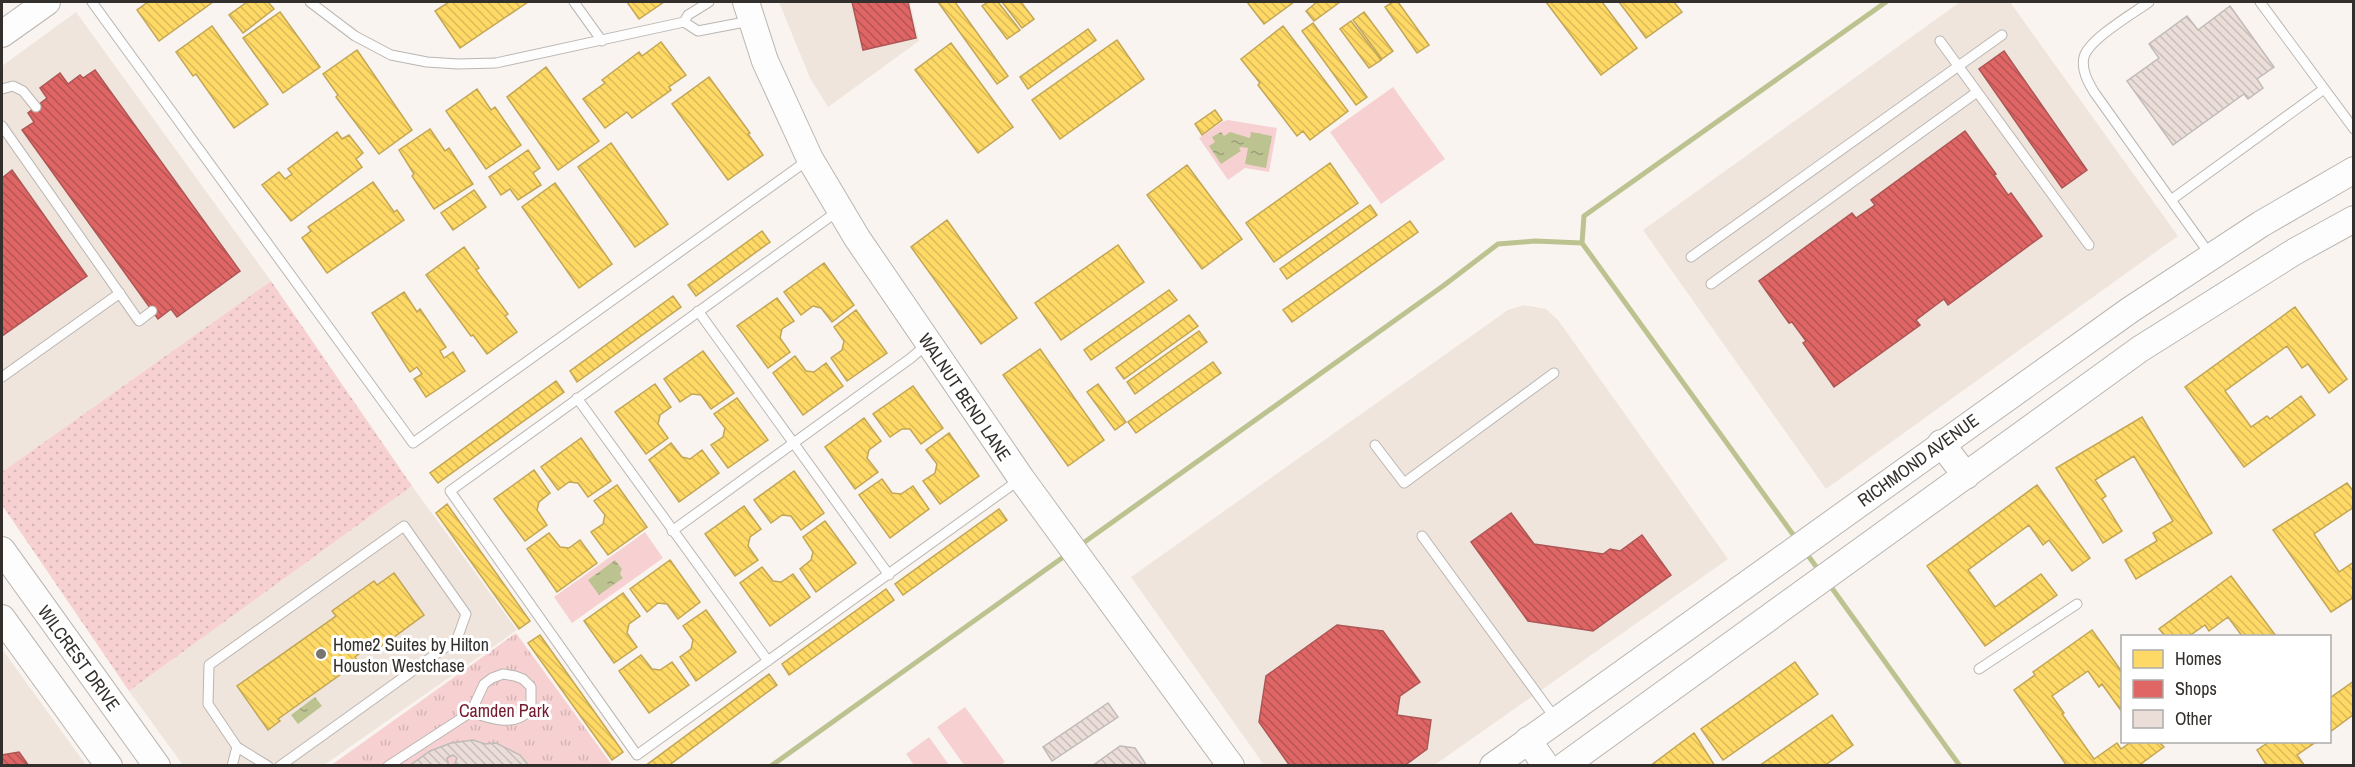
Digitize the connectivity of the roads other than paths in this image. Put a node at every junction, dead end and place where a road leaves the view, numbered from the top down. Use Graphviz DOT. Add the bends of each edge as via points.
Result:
graph roads {
  1 [pos="47,2"];
  2 [pos="92,2"];
  3 [pos="310,2"];
  4 [pos="574,2"];
  5 [pos="709,2"];
  6 [pos="2149,2"];
  7 [pos="2260,2"];
  8 [pos="749,11"];
  9 [pos="684,22"];
  10 [pos="2,34"];
  11 [pos="2002,35"];
  12 [pos="602,41"];
  13 [pos="1940,41"];
  14 [pos="1958,66"];
  15 [pos="2,89"];
  16 [pos="2324,89"];
  17 [pos="1977,92"];
  18 [pos="36,107"];
  19 [pos="2,126"];
  20 [pos="2354,129"];
  21 [pos="810,159"];
  22 [pos="2354,170"];
  23 [pos="2171,200"];
  24 [pos="840,210"];
  25 [pos="2354,219"];
  26 [pos="2089,245"];
  27 [pos="2211,255"];
  28 [pos="1691,257"];
  29 [pos="1711,284"];
  30 [pos="120,293"];
  31 [pos="2130,310"];
  32 [pos="153,311"];
  33 [pos="698,311"];
  34 [pos="929,342"];
  35 [pos="2140,349"];
  36 [pos="1554,373"];
  37 [pos="2,377"];
  38 [pos="577,398"];
  39 [pos="794,441"];
  40 [pos="1941,443"];
  41 [pos="1375,445"];
  42 [pos="1966,476"];
  43 [pos="1021,478"];
  44 [pos="672,531"];
  45 [pos="1422,536"];
  46 [pos="2,550"];
  47 [pos="889,575"];
  48 [pos="39,603"];
  49 [pos="2077,604"];
  50 [pos="3,624"];
  51 [pos="768,661"];
  52 [pos="1979,669"];
  53 [pos="471,712"];
  54 [pos="1557,720"];
  55 [pos="1528,740"];
  56 [pos="237,747"];
  57 [pos="109,765"];
  58 [pos="157,765"];
  59 [pos="232,765"];
  60 [pos="268,765"];
  61 [pos="280,765"];
  62 [pos="388,765"];
  63 [pos="1231,765"];
  64 [pos="1493,765"];
  65 [pos="1546,765"];
  66 [pos="1564,765"];
  1 -- 10 [label="main road"];
  2 -- 21 [label="lane" via="413,443"];
  3 -- 12 [label="lane" via="348,31 391,55 427,62 496,63"];
  4 -- 12 [label="lane"];
  5 -- 9 [label="lane"];
  6 -- 23 [label="lane" via="2094,43 2085,56 2084,69 2094,92"];
  7 -- 16 [label="lane"];
  8 -- 9 [label="lane" via="698,31"];
  8 -- 21 [label="main road, WALNUT BEND LANE" via="765,61"];
  9 -- 12 [label="lane"];
  11 -- 14 [label="lane"];
  13 -- 14 [label="lane"];
  14 -- 17 [label="lane"];
  14 -- 28 [label="lane"];
  15 -- 18 [label="lane" via="13,86"];
  16 -- 20 [label="lane"];
  16 -- 23 [label="lane"];
  17 -- 26 [label="lane"];
  17 -- 29 [label="lane"];
  19 -- 30 [label="lane"];
  21 -- 24 [label="main road, WALNUT BEND LANE"];
  22 -- 27 [label="main road, RICHMOND AVENUE"];
  23 -- 27 [label="lane"];
  24 -- 33 [label="lane"];
  24 -- 34 [label="main road, WALNUT BEND LANE"];
  25 -- 35 [label="main road"];
  27 -- 31 [label="main road, RICHMOND AVENUE"];
  30 -- 32 [label="lane" via="139,321"];
  30 -- 37 [label="lane"];
  31 -- 35 [label="main road"];
  31 -- 40 [label="main road, RICHMOND AVENUE"];
  33 -- 38 [label="lane"];
  33 -- 39 [label="lane"];
  34 -- 39 [label="lane"];
  34 -- 43 [label="main road, WALNUT BEND LANE"];
  35 -- 42 [label="main road"];
  36 -- 41 [label="lane" via="1404,483"];
  38 -- 44 [label="lane"];
  38 -- 51 [label="lane" via="450,491 637,755"];
  39 -- 44 [label="lane"];
  39 -- 47 [label="lane"];
  40 -- 42 [label="main road"];
  40 -- 54 [label="main road, RICHMOND AVENUE"];
  42 -- 66 [label="main road"];
  43 -- 47 [label="lane"];
  43 -- 63 [label="main road, WALNUT BEND LANE"];
  44 -- 51 [label="lane"];
  45 -- 54 [label="lane"];
  46 -- 48 [label="main road, WILCREST DRIVE"];
  47 -- 51 [label="lane"];
  48 -- 50 [label="main road"];
  48 -- 58 [label="main road, WILCREST DRIVE"];
  49 -- 52 [label="lane"];
  50 -- 57 [label="main road"];
  53 -- 53 [label="lane" via="484,684 492,678 503,674 515,676 531,687 531,709 518,719 508,721"];
  53 -- 62 [label="lane"];
  54 -- 55 [label="main road, RICHMOND AVENUE"];
  55 -- 64 [label="main road, RICHMOND AVENUE"];
  55 -- 65 [label="main road"];
  56 -- 59 [label="lane"];
  56 -- 60 [label="lane"];
  56 -- 61 [label="lane" via="208,704 209,665 404,526 466,614 457,639"];
}
